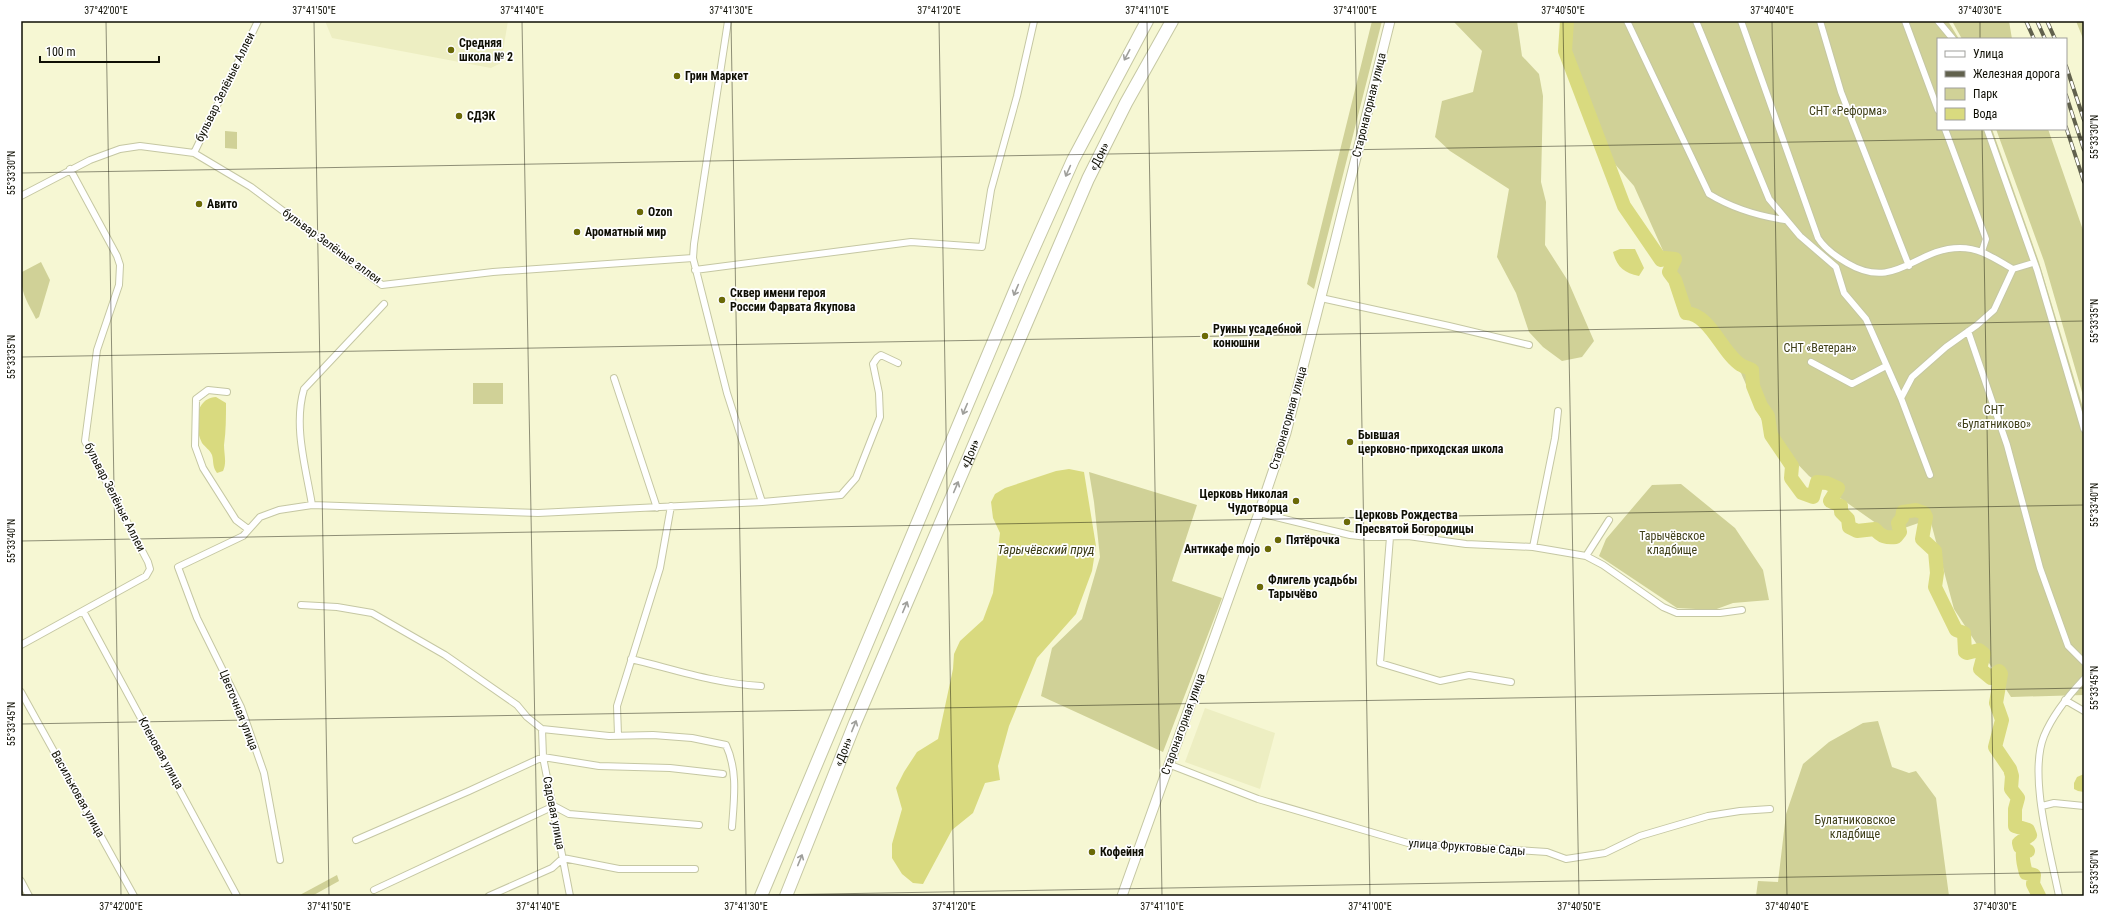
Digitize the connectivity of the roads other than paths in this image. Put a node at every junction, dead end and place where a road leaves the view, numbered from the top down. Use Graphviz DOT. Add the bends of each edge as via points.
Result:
graph roads {
  1 [pos="258,21"];
  2 [pos="728,21"];
  3 [pos="1034,21"];
  4 [pos="1146,21"];
  5 [pos="1172,21"];
  6 [pos="1390,21"];
  7 [pos="1627,21"];
  8 [pos="1696,21"];
  9 [pos="1741,21"];
  10 [pos="1820,21"];
  11 [pos="1905,21"];
  12 [pos="1938,21"];
  13 [pos="1952,38"];
  14 [pos="1937,107"];
  15 [pos="1945,130"];
  16 [pos="1987,130"];
  17 [pos="194,153"];
  18 [pos="70,170"];
  19 [pos="21,196"];
  20 [pos="1785,220"];
  21 [pos="1982,251"];
  22 [pos="693,258"];
  23 [pos="2033,263"];
  24 [pos="1908,266"];
  25 [pos="2013,269"];
  26 [pos="695,270"];
  27 [pos="1321,298"];
  28 [pos="384,304"];
  29 [pos="1968,331"];
  30 [pos="1529,345"];
  31 [pos="1811,362"];
  32 [pos="898,363"];
  33 [pos="1886,366"];
  34 [pos="614,378"];
  35 [pos="226,392"];
  36 [pos="1901,398"];
  37 [pos="1558,411"];
  38 [pos="2084,430"];
  39 [pos="1930,475"];
  40 [pos="762,502"];
  41 [pos="312,505"];
  42 [pos="672,506"];
  43 [pos="657,508"];
  44 [pos="1259,513"];
  45 [pos="1609,520"];
  46 [pos="248,529"];
  47 [pos="1390,537"];
  48 [pos="1533,547"];
  49 [pos="1586,556"];
  50 [pos="301,605"];
  51 [pos="1742,610"];
  52 [pos="83,611"];
  53 [pos="21,645"];
  54 [pos="631,659"];
  55 [pos="2084,662"];
  56 [pos="2084,679"];
  57 [pos="1511,682"];
  58 [pos="761,686"];
  59 [pos="21,692"];
  60 [pos="2065,700"];
  61 [pos="2084,711"];
  62 [pos="542,729"];
  63 [pos="618,735"];
  64 [pos="543,757"];
  65 [pos="1168,764"];
  66 [pos="722,774"];
  67 [pos="554,806"];
  68 [pos="2042,806"];
  69 [pos="2084,806"];
  70 [pos="1770,809"];
  71 [pos="699,825"];
  72 [pos="732,827"];
  73 [pos="356,840"];
  74 [pos="563,858"];
  75 [pos="280,860"];
  76 [pos="696,869"];
  77 [pos="21,882"];
  78 [pos="374,890"];
  79 [pos="29,896"];
  80 [pos="134,896"];
  81 [pos="237,896"];
  82 [pos="489,896"];
  83 [pos="570,896"];
  84 [pos="761,896"];
  85 [pos="786,896"];
  86 [pos="1122,896"];
  87 [pos="2059,896"];
  1 -- 17 [label="street, бульвар Зелёные Аллеи"];
  2 -- 22 [label="street"];
  3 -- 26 [label="street" via="1017,96 991,190 982,248 911,242"];
  4 -- 84 [label="highway, «Дон», one-way" via="1069,167"];
  85 -- 5 [label="highway, «Дон», one-way" via="855,723 1085,186 1126,103"];
  6 -- 27 [label="main road, Старонагорная улица"];
  7 -- 20 [label="street" via="1709,194 1725,203 1765,217"];
  8 -- 20 [label="street" via="1769,199"];
  9 -- 24 [label="street" via="1818,238 1824,248 1861,271 1882,274"];
  10 -- 24 [label="street" via="1841,92"];
  11 -- 14 [label="street"];
  12 -- 13 [label="street"];
  15 -- 21 [label="street" via="1986,239"];
  16 -- 23 [label="street"];
  17 -- 18 [label="street, бульвар Зелёные аллеи" via="140,146 120,149"];
  17 -- 22 [label="street, бульвар Зелёные аллеи" via="251,187 382,284 501,272"];
  18 -- 19 [label="street, бульвар Зелёные аллеи"];
  18 -- 52 [label="street, бульвар Зелёные Аллеи" via="118,256 120,265 119,285 97,350 85,441 150,569 146,576"];
  20 -- 33 [label="street" via="1836,267 1844,293 1866,319"];
  21 -- 24 [label="street" via="1960,248 1939,250"];
  21 -- 25 [label="street"];
  22 -- 26 [label="street"];
  23 -- 25 [label="street"];
  23 -- 38 [label="street"];
  25 -- 29 [label="street" via="1994,310"];
  26 -- 40 [label="street" via="727,393"];
  27 -- 30 [label="street"];
  27 -- 44 [label="main road, Старонагорная улица" via="1296,399"];
  28 -- 41 [label="street" via="304,389 299,422"];
  29 -- 36 [label="street" via="1912,377"];
  29 -- 55 [label="street" via="2007,445 2040,568 2068,646"];
  31 -- 33 [label="street" via="1852,384"];
  32 -- 40 [label="street" via="881,355 874,364 880,417 856,478 841,495"];
  33 -- 36 [label="street"];
  34 -- 43 [label="street"];
  35 -- 46 [label="street" via="208,390 196,399 195,446 204,468 236,520"];
  36 -- 39 [label="street"];
  37 -- 48 [label="street"];
  40 -- 42 [label="street"];
  41 -- 43 [label="street" via="538,513"];
  41 -- 46 [label="street" via="279,510 260,517"];
  42 -- 43 [label="street"];
  42 -- 54 [label="street" via="660,568"];
  44 -- 47 [label="street" via="1350,535"];
  44 -- 65 [label="main road, Старонагорная улица"];
  45 -- 49 [label="street"];
  46 -- 75 [label="street, Цветочная улица" via="244,536 178,567 197,618 241,707 264,773"];
  47 -- 48 [label="street" via="1408,536 1466,544"];
  47 -- 57 [label="street" via="1380,663 1440,681 1469,675"];
  48 -- 49 [label="street"];
  49 -- 51 [label="street" via="1663,607 1677,612 1713,614"];
  50 -- 62 [label="street" via="337,607 372,613 445,655 517,705"];
  52 -- 53 [label="street, бульвар Зелёные Аллеи"];
  52 -- 81 [label="street, Кленовая улица"];
  54 -- 58 [label="street" via="684,673"];
  54 -- 63 [label="street" via="617,706"];
  56 -- 60 [label="street"];
  59 -- 80 [label="street, Васильковая улица"];
  60 -- 61 [label="street"];
  60 -- 68 [label="street" via="2044,737 2040,753 2039,784"];
  62 -- 63 [label="street"];
  62 -- 64 [label="street, Садовая улица"];
  63 -- 72 [label="street" via="692,738 726,745 733,759 735,780"];
  64 -- 66 [label="street" via="599,766 670,768"];
  64 -- 67 [label="street, Садовая улица"];
  64 -- 73 [label="street"];
  65 -- 70 [label="street, улица Фруктовые Сады" via="1258,799 1408,843 1547,852 1566,859 1605,853 1640,836 1708,816"];
  65 -- 86 [label="main road, Старонагорная улица"];
  67 -- 71 [label="street" via="576,815"];
  67 -- 74 [label="street, Садовая улица"];
  67 -- 78 [label="street"];
  68 -- 69 [label="street" via="2054,803"];
  68 -- 87 [label="street"];
  74 -- 76 [label="street" via="619,870"];
  74 -- 82 [label="street" via="552,868"];
  74 -- 83 [label="street, Садовая улица"];
  77 -- 79 [label="street"];
}
